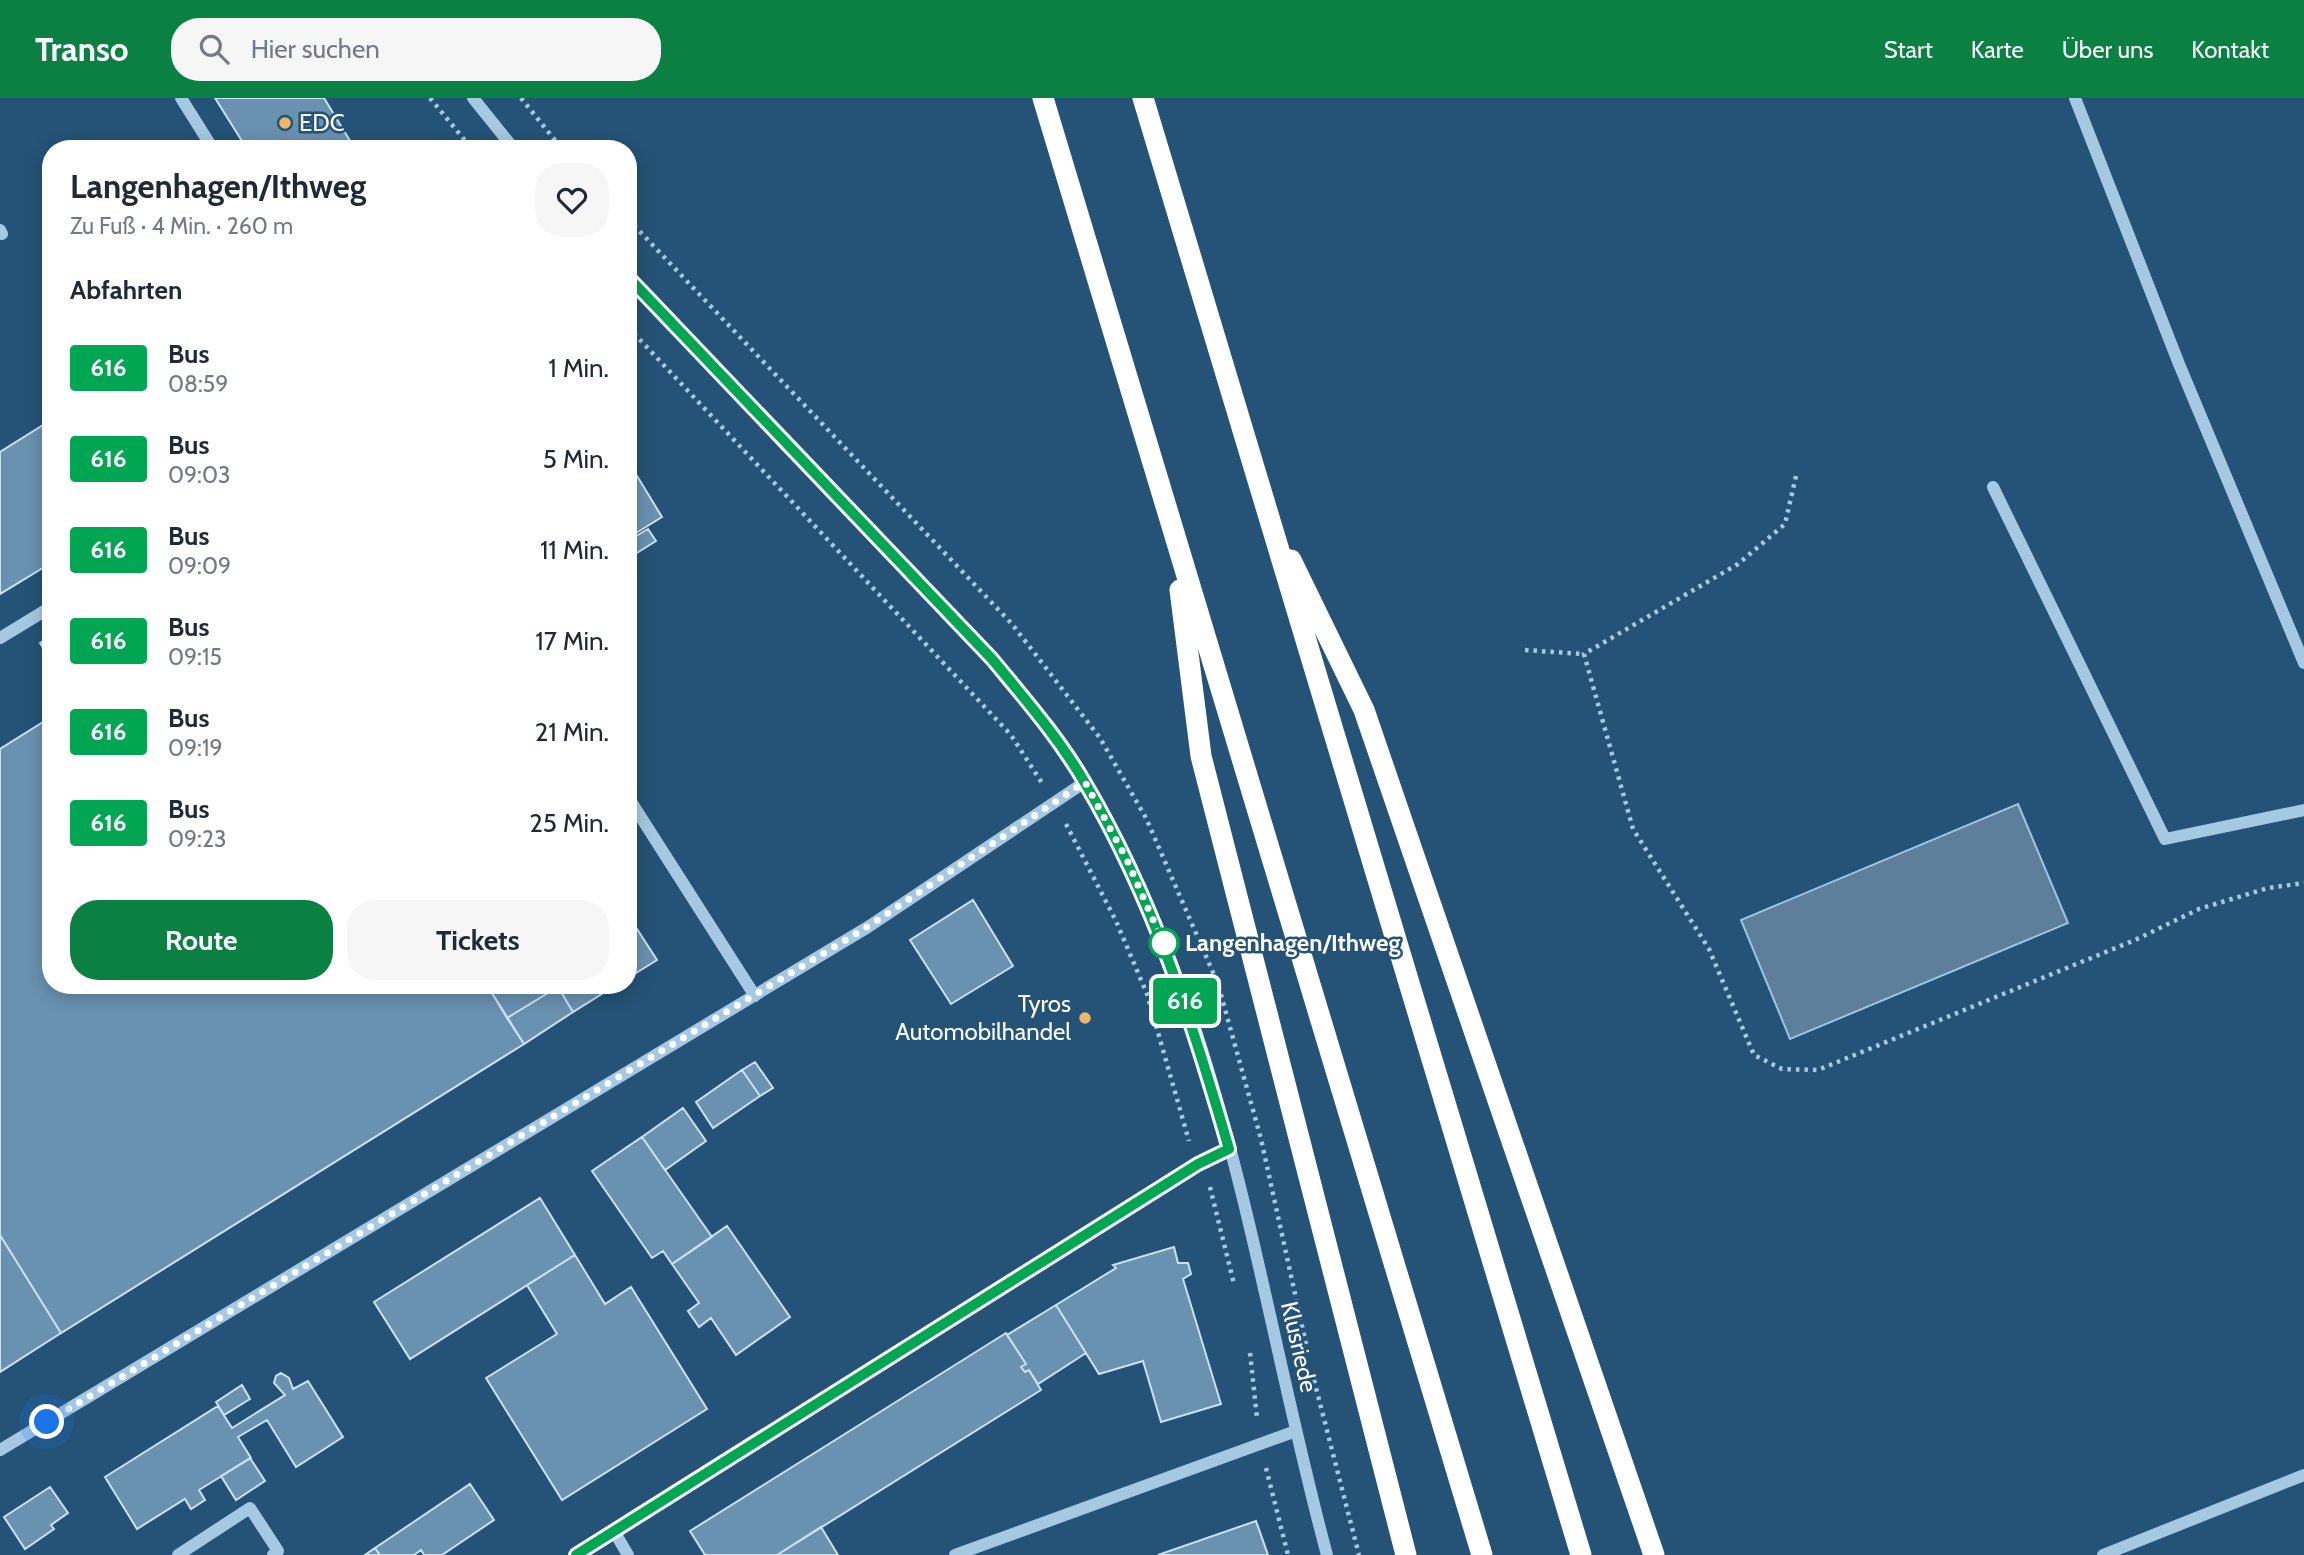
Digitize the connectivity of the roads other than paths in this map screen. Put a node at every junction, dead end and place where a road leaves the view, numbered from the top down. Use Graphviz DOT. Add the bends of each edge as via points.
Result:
graph roads {
  1 [pos="181,98"];
  2 [pos="473,98"];
  3 [pos="1043,98"];
  4 [pos="1143,98"];
  5 [pos="2075,98"];
  6 [pos="207,140"];
  7 [pos="507,140"];
  8 [pos="637,285"];
  9 [pos="1993,487"];
  10 [pos="1263,501"];
  11 [pos="1172,529"];
  12 [pos="42,612"];
  13 [pos="0,638"];
  14 [pos="2304,663"];
  15 [pos="1085,782"];
  16 [pos="2304,810"];
  17 [pos="637,811"];
  18 [pos="755,996"];
  19 [pos="1229,1149"];
  20 [pos="1296,1431"];
  21 [pos="0,1450"];
  22 [pos="2304,1475"];
  23 [pos="614,1531"];
  24 [pos="178,1555"];
  25 [pos="273,1555"];
  26 [pos="576,1555"];
  27 [pos="628,1555"];
  28 [pos="955,1555"];
  29 [pos="1327,1555"];
  30 [pos="1406,1555"];
  31 [pos="1482,1555"];
  32 [pos="1581,1555"];
  33 [pos="1654,1555"];
  34 [pos="2104,1555"];
  1 -- 6 [label="street"];
  2 -- 7 [label="street"];
  3 -- 11 [label="highway"];
  4 -- 10 [label="highway"];
  5 -- 14 [label="street" via="2179,365"];
  8 -- 15 [label="street, Klusriede" via="992,659 1042,719"];
  9 -- 16 [label="street" via="2165,839"];
  10 -- 32 [label="highway"];
  10 -- 33 [label="highway" via="1364,710"];
  11 -- 30 [label="highway" via="1201,756"];
  11 -- 31 [label="highway"];
  12 -- 13 [label="street"];
  15 -- 18 [label="street" via="943,879"];
  15 -- 19 [label="street, Klusriede" via="1127,860 1168,954"];
  17 -- 18 [label="street"];
  18 -- 21 [label="street"];
  19 -- 20 [label="street, Klusriede"];
  19 -- 23 [label="street" via="1198,1164"];
  20 -- 28 [label="street"];
  20 -- 29 [label="street, Klusriede"];
  22 -- 34 [label="street"];
  23 -- 26 [label="street"];
  23 -- 27 [label="street"];
  24 -- 25 [label="street" via="250,1508 278,1551"];
}
